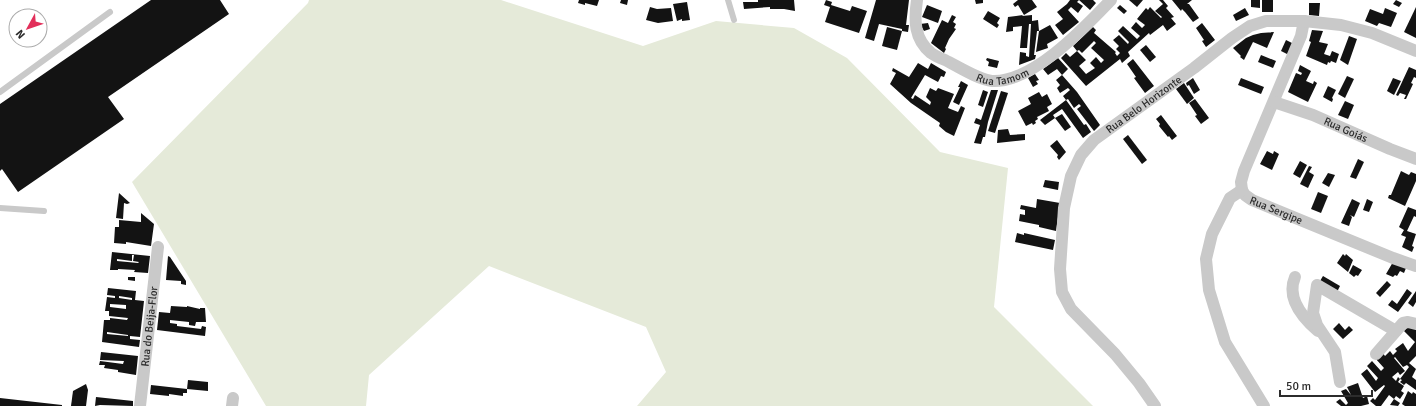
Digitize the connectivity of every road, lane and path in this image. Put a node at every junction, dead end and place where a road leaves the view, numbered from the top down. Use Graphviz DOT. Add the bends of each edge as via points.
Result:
graph roads {
  1 [pos="728,0"];
  2 [pos="917,0"];
  3 [pos="1111,0"];
  4 [pos="110,12"];
  5 [pos="734,20"];
  6 [pos="1304,21"];
  7 [pos="1416,50"];
  8 [pos="0,92"];
  9 [pos="1274,102"];
  10 [pos="1416,159"];
  11 [pos="1242,190"];
  12 [pos="0,208"];
  13 [pos="44,211"];
  14 [pos="158,247"];
  15 [pos="1416,266"];
  16 [pos="1295,277"];
  17 [pos="1416,324"];
  18 [pos="1396,332"];
  19 [pos="1324,336"];
  20 [pos="1376,354"];
  21 [pos="1340,382"];
  22 [pos="140,406"];
  23 [pos="1155,406"];
  24 [pos="1264,406"];
  1 -- 5 [label="lane"];
  2 -- 3 [label="street, Rua Tamom" via="916,30 931,54 991,81 1027,72 1064,46"];
  4 -- 8 [label="lane"];
  6 -- 7 [label="street, Rua Belo Horizonte" via="1341,25 1372,33"];
  6 -- 9 [label="street, Rua Sergipe" via="1301,36"];
  6 -- 23 [label="street, Rua Belo Horizonte" via="1266,21 1250,26 1094,140 1081,155 1071,176 1064,208 1060,269 1062,292 1071,309 1116,354"];
  9 -- 10 [label="street, Rua Goiás" via="1313,115"];
  9 -- 11 [label="street, Rua Sergipe" via="1244,171"];
  11 -- 15 [label="street, Rua Sergipe" via="1252,200"];
  11 -- 24 [label="street" via="1230,198 1212,234 1206,259 1209,290 1225,342"];
  12 -- 13 [label="lane"];
  14 -- 22 [label="street, Rua do Beija-Flor"];
  16 -- 19 [label="street" via="1292,285 1295,303 1307,321"];
  17 -- 18 [label="street" via="1403,323"];
  18 -- 19 [label="street" via="1316,285 1313,313"];
  18 -- 20 [label="street"];
  19 -- 21 [label="street" via="1334,352"];
}
